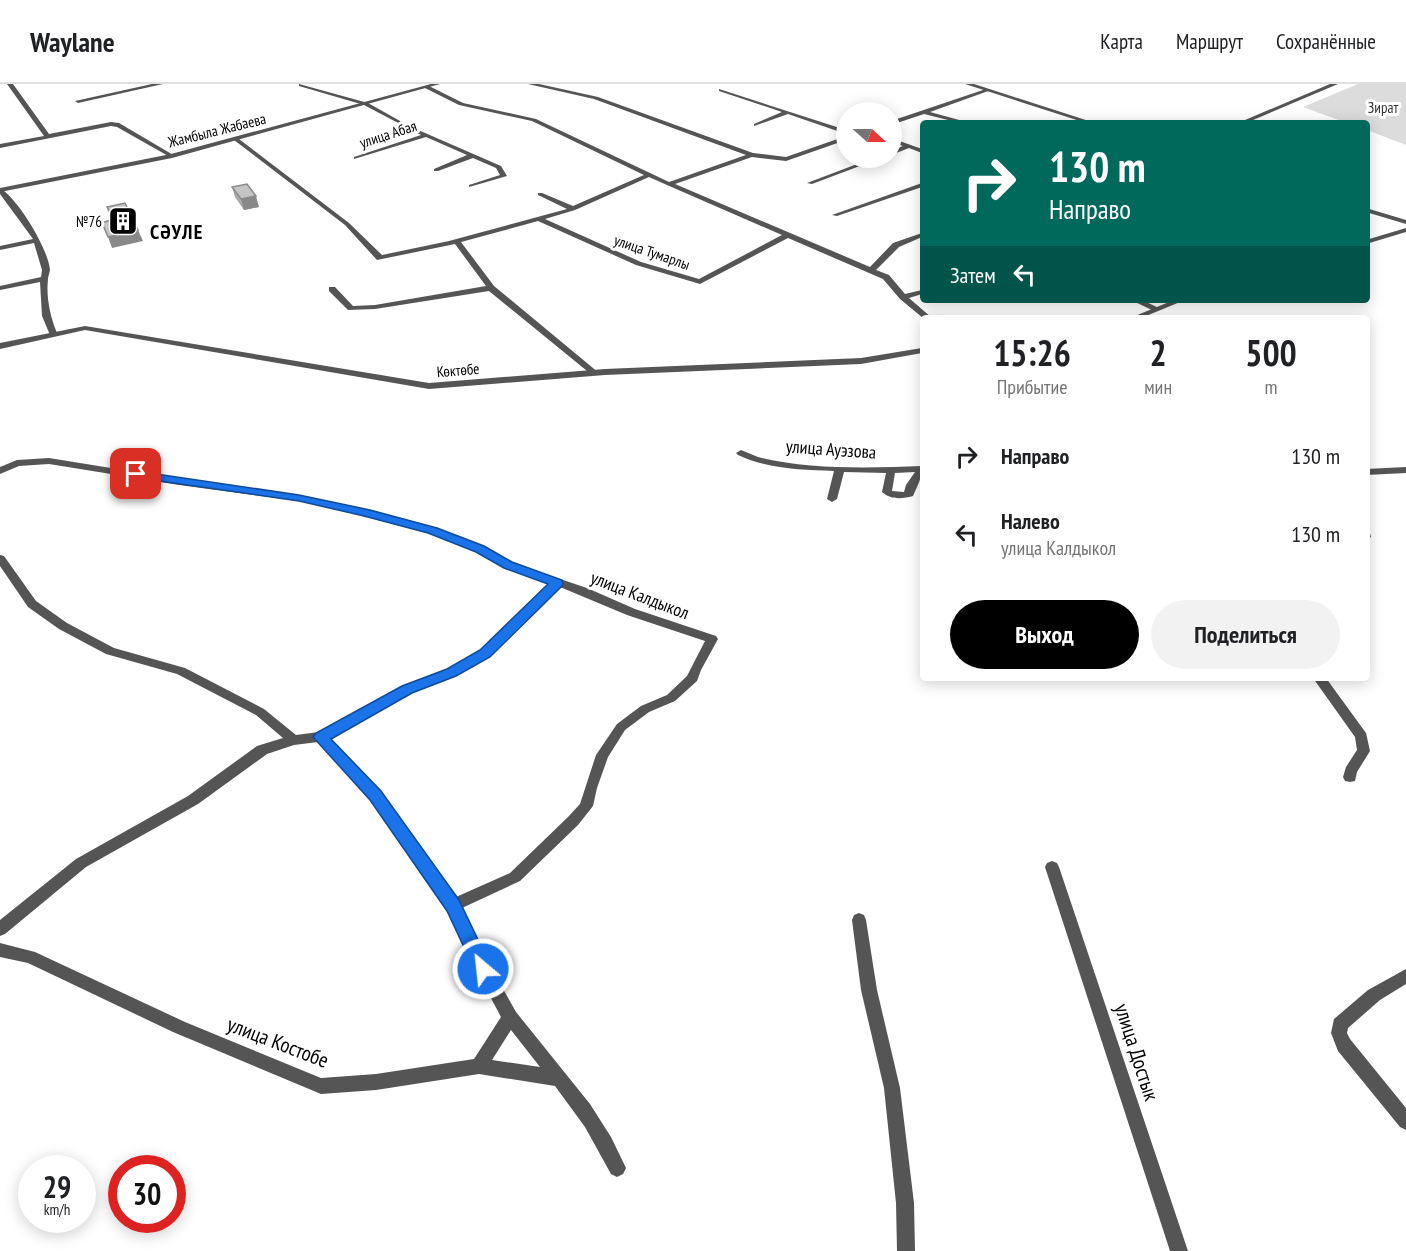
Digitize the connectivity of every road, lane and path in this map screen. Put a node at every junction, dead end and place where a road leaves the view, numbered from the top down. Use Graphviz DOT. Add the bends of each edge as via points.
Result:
graph roads {
  1 [pos="10,84"];
  2 [pos="160,84"];
  3 [pos="302,84"];
  4 [pos="437,84"];
  5 [pos="531,84"];
  6 [pos="968,84"];
  7 [pos="1335,84"];
  8 [pos="427,87"];
  9 [pos="721,90"];
  10 [pos="988,90"];
  11 [pos="78,101"];
  12 [pos="366,104"];
  13 [pos="924,111"];
  14 [pos="788,112"];
  15 [pos="902,119"];
  16 [pos="956,120"];
  17 [pos="1083,120"];
  18 [pos="1248,120"];
  19 [pos="756,125"];
  20 [pos="836,129"];
  21 [pos="427,135"];
  22 [pos="47,136"];
  23 [pos="237,140"];
  24 [pos="836,142"];
  25 [pos="902,144"];
  26 [pos="0,146"];
  27 [pos="909,146"];
  28 [pos="902,149"];
  29 [pos="920,150"];
  30 [pos="474,155"];
  31 [pos="752,155"];
  32 [pos="172,156"];
  33 [pos="356,158"];
  34 [pos="851,168"];
  35 [pos="435,170"];
  36 [pos="649,175"];
  37 [pos="810,183"];
  38 [pos="669,184"];
  39 [pos="471,186"];
  40 [pos="920,186"];
  41 [pos="0,190"];
  42 [pos="540,194"];
  43 [pos="573,209"];
  44 [pos="1370,211"];
  45 [pos="835,215"];
  46 [pos="539,219"];
  47 [pos="1406,222"];
  48 [pos="1406,230"];
  49 [pos="788,235"];
  50 [pos="920,237"];
  51 [pos="37,240"];
  52 [pos="458,241"];
  53 [pos="1370,241"];
  54 [pos="0,248"];
  55 [pos="871,271"];
  56 [pos="44,279"];
  57 [pos="0,288"];
  58 [pos="491,288"];
  59 [pos="332,289"];
  60 [pos="920,293"];
  61 [pos="903,297"];
  62 [pos="1142,303"];
  63 [pos="1173,303"];
  64 [pos="1156,309"];
  65 [pos="924,315"];
  66 [pos="1141,315"];
  67 [pos="52,333"];
  68 [pos="0,346"];
  69 [pos="920,351"];
  70 [pos="595,373"];
  71 [pos="741,453"];
  72 [pos="840,468"];
  73 [pos="920,469"];
  74 [pos="891,470"];
  75 [pos="1406,470"];
  76 [pos="0,471"];
  77 [pos="920,472"];
  78 [pos="1370,472"];
  79 [pos="832,499"];
  80 [pos="0,558"];
  81 [pos="557,583"];
  82 [pos="1321,681"];
  83 [pos="321,737"];
  84 [pos="294,740"];
  85 [pos="1350,777"];
  86 [pos="1052,867"];
  87 [pos="453,905"];
  88 [pos="859,920"];
  89 [pos="0,929"];
  90 [pos="0,950"];
  91 [pos="1406,976"];
  92 [pos="510,1017"];
  93 [pos="478,1066"];
  94 [pos="559,1078"];
  95 [pos="1406,1121"];
  96 [pos="617,1167"];
  97 [pos="906,1251"];
  98 [pos="1179,1251"];
  1 -- 22 [label="street"];
  2 -- 11 [label="street"];
  3 -- 12 [label="street"];
  4 -- 8 [label="street, Жамбыла Жабаева"];
  5 -- 31 [label="street" via="596,98"];
  6 -- 10 [label="street"];
  7 -- 18 [label="street"];
  8 -- 12 [label="street, Жамбыла Жабаева"];
  8 -- 36 [label="street" via="461,104 534,120"];
  9 -- 14 [label="street"];
  10 -- 13 [label="street"];
  10 -- 17 [label="street"];
  12 -- 21 [label="street"];
  12 -- 23 [label="street, Жамбыла Жабаева"];
  13 -- 15 [label="street"];
  13 -- 16 [label="street"];
  14 -- 19 [label="street"];
  14 -- 20 [label="street"];
  21 -- 30 [label="street"];
  21 -- 33 [label="street, улица Абая"];
  22 -- 26 [label="street"];
  22 -- 32 [label="street" via="119,125"];
  23 -- 32 [label="street, Жамбыла Жабаева"];
  23 -- 52 [label="street" via="347,224 380,258"];
  24 -- 31 [label="street" via="786,159"];
  25 -- 27 [label="street"];
  27 -- 28 [label="street"];
  27 -- 29 [label="street"];
  30 -- 35 [label="street"];
  30 -- 39 [label="street" via="499,167 504,176"];
  31 -- 38 [label="street"];
  32 -- 41 [label="street, Жамбыла Жабаева"];
  34 -- 37 [label="street"];
  36 -- 38 [label="street"];
  36 -- 43 [label="street"];
  38 -- 49 [label="street"];
  40 -- 45 [label="street"];
  41 -- 51 [label="street"];
  42 -- 43 [label="street"];
  43 -- 46 [label="street"];
  44 -- 47 [label="street"];
  46 -- 49 [label="street, улица Тумарлы" via="606,250 676,277 700,282"];
  46 -- 52 [label="street"];
  48 -- 53 [label="street"];
  49 -- 55 [label="street"];
  50 -- 55 [label="street" via="896,245"];
  51 -- 54 [label="street"];
  51 -- 56 [label="street" via="46,270"];
  52 -- 58 [label="street"];
  55 -- 61 [label="street" via="886,277"];
  56 -- 57 [label="street"];
  56 -- 67 [label="street" via="46,316"];
  58 -- 59 [label="street" via="351,308"];
  58 -- 70 [label="street"];
  60 -- 61 [label="street"];
  61 -- 65 [label="street"];
  62 -- 64 [label="street"];
  63 -- 64 [label="street"];
  64 -- 66 [label="street"];
  67 -- 68 [label="street, Көктөбе"];
  67 -- 70 [label="street, Көктөбе" via="84,328 429,386"];
  69 -- 70 [label="street, Көктөбе" via="861,361"];
  71 -- 72 [label="street, улица Ауэзова" via="765,463"];
  72 -- 74 [label="street, улица Ауэзова"];
  72 -- 79 [label="street"];
  73 -- 74 [label="street, улица Ауэзова"];
  74 -- 77 [label="street" via="887,492 893,496 909,494"];
  75 -- 78 [label="street"];
  76 -- 81 [label="street, улица Калдыкол" via="17,464 49,461 299,498 432,531"];
  80 -- 84 [label="street" via="32,604 63,626 110,651 181,671 260,712"];
  81 -- 83 [label="street" via="485,653"];
  81 -- 87 [label="street, улица Калдыкол" via="712,639 693,678 671,698 645,709 621,727 602,755 586,806 573,821 515,877"];
  82 -- 85 [label="street" via="1361,736 1364,751"];
  83 -- 84 [label="street"];
  83 -- 87 [label="street" via="376,796"];
  84 -- 89 [label="street" via="262,750 193,800 81,862"];
  86 -- 98 [label="street, улица Достык"];
  87 -- 92 [label="street"];
  88 -- 97 [label="street" via="869,990 892,1088 905,1203"];
  90 -- 93 [label="street, улица Костобе" via="30,957 179,1027 321,1086"];
  91 -- 95 [label="street" via="1374,994 1340,1024 1339,1033 1344,1045"];
  92 -- 93 [label="street"];
  92 -- 94 [label="street"];
  93 -- 94 [label="street, улица Костобе"];
  94 -- 96 [label="street" via="582,1105"];
}
